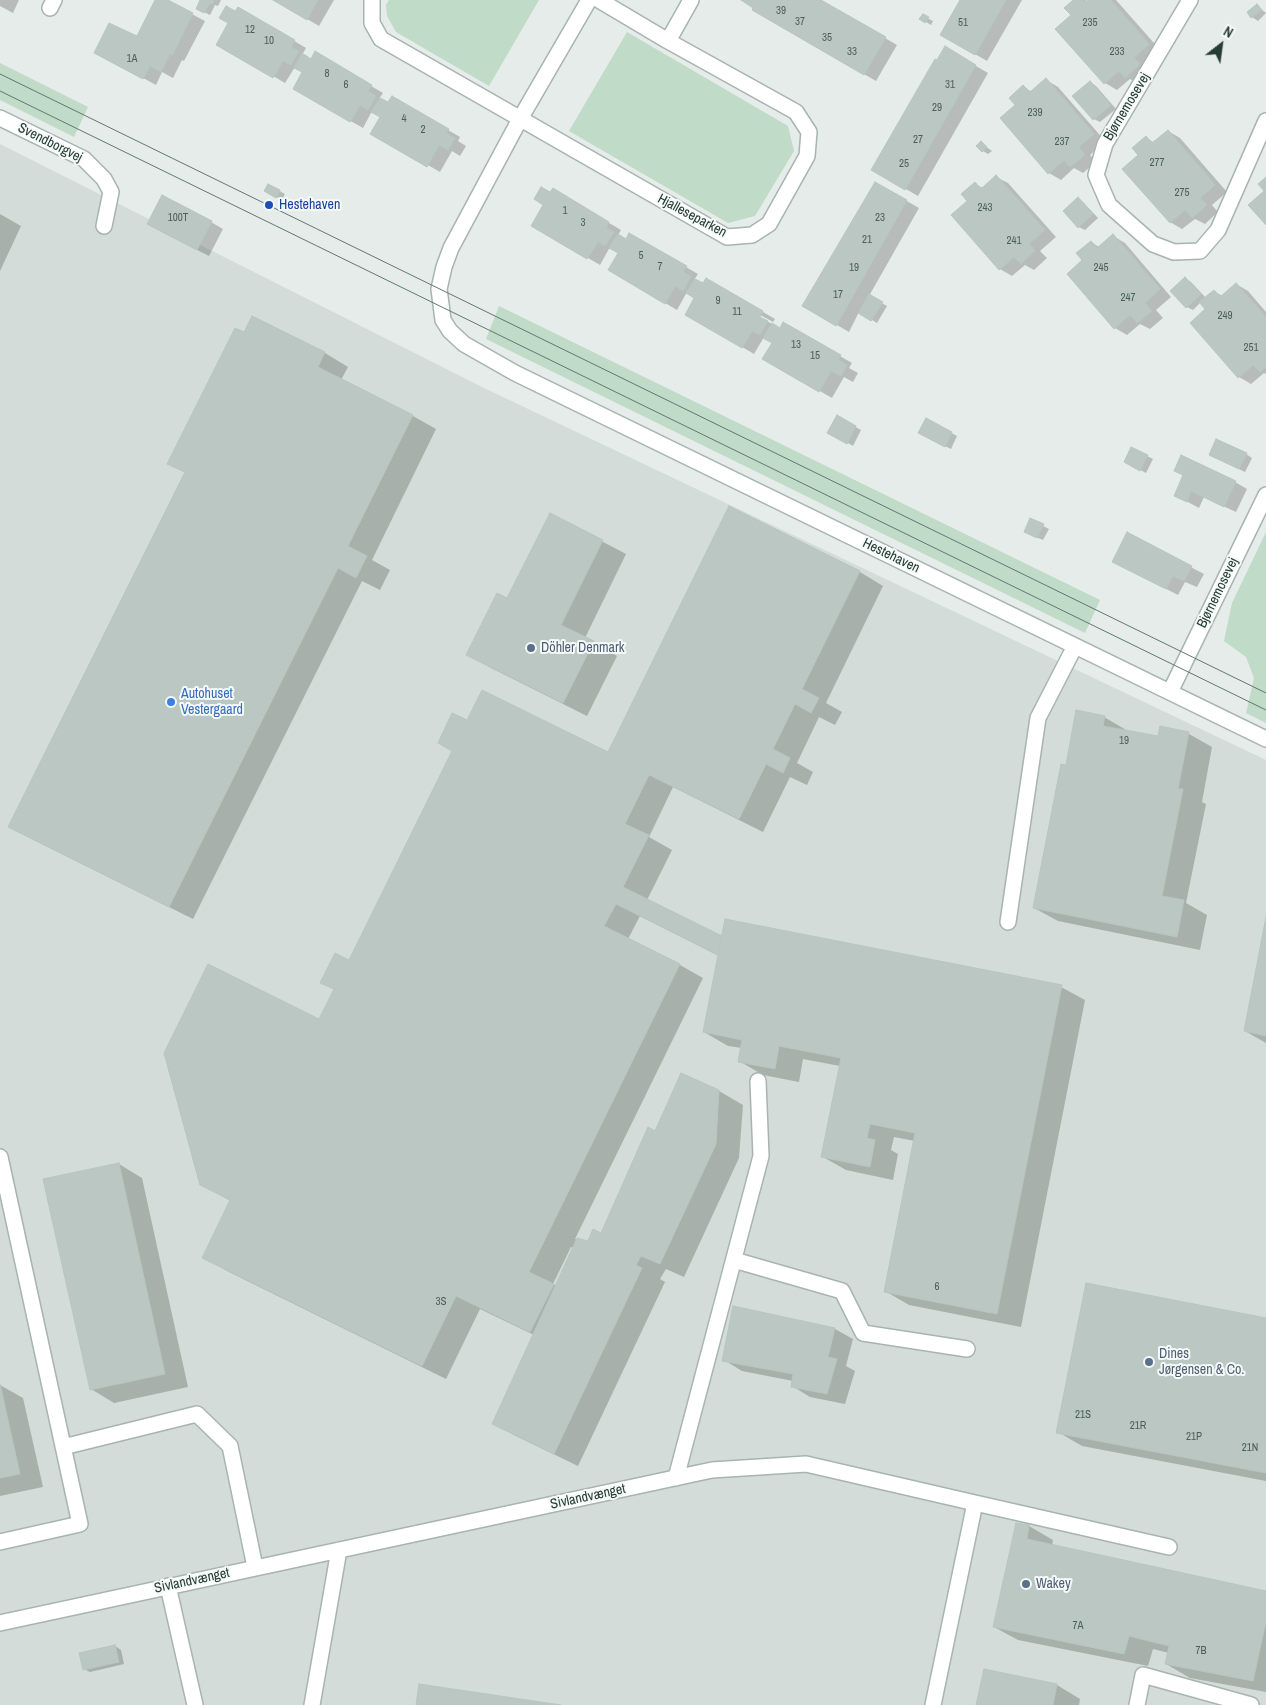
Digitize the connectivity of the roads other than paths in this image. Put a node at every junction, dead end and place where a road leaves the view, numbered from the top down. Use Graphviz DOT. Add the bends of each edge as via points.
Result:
graph roads {
  1 [pos="372,0"];
  2 [pos="589,0"];
  3 [pos="599,0"];
  4 [pos="691,0"];
  5 [pos="1190,0"];
  6 [pos="668,41"];
  7 [pos="0,118"];
  8 [pos="520,119"];
  9 [pos="1266,121"];
  10 [pos="104,226"];
  11 [pos="1266,494"];
  12 [pos="1075,646"];
  13 [pos="1170,692"];
  14 [pos="1266,739"];
  15 [pos="1008,922"];
  16 [pos="758,1081"];
  17 [pos="0,1157"];
  18 [pos="734,1260"];
  19 [pos="967,1349"];
  20 [pos="64,1446"];
  21 [pos="676,1478"];
  22 [pos="975,1502"];
  23 [pos="0,1542"];
  24 [pos="1169,1547"];
  25 [pos="339,1550"];
  26 [pos="254,1567"];
  27 [pos="168,1586"];
  28 [pos="0,1623"];
  29 [pos="195,1705"];
  30 [pos="312,1705"];
  31 [pos="932,1705"];
  32 [pos="1137,1705"];
  33 [pos="1251,1705"];
  1 -- 8 [label="street, Hjalleseparken" via="372,23 381,39"];
  2 -- 8 [label="street"];
  3 -- 6 [label="street, Hjalleseparken"];
  4 -- 6 [label="street"];
  5 -- 9 [label="street, Bjørnemosevej" via="1105,144 1096,175 1109,205 1152,244 1174,252 1200,251 1218,230"];
  6 -- 8 [label="street, Hjalleseparken" via="796,112 809,132 807,156 769,224 752,235 727,237"];
  7 -- 10 [label="street, Svendborgvej" via="84,159 104,179 111,192"];
  8 -- 12 [label="street, Hestehaven" via="451,248 444,268 439,289 443,320 450,331 464,344 515,373"];
  11 -- 13 [label="street, Bjørnemosevej"];
  12 -- 13 [label="street, Hestehaven"];
  12 -- 15 [label="street" via="1038,718"];
  13 -- 14 [label="street, Hestehaven"];
  16 -- 18 [label="street" via="761,1156"];
  17 -- 20 [label="street"];
  18 -- 19 [label="street" via="842,1291 863,1333"];
  18 -- 21 [label="street"];
  20 -- 23 [label="street" via="80,1524"];
  20 -- 26 [label="street" via="197,1414 230,1446"];
  21 -- 22 [label="street, Sivlandvænget" via="712,1470 806,1464"];
  21 -- 25 [label="street, Sivlandvænget"];
  22 -- 24 [label="street, Sivlandvænget"];
  22 -- 31 [label="street"];
  25 -- 26 [label="street, Sivlandvænget"];
  25 -- 30 [label="street"];
  26 -- 27 [label="street, Sivlandvænget"];
  27 -- 28 [label="street, Sivlandvænget"];
  27 -- 29 [label="street"];
  32 -- 33 [label="street" via="1143,1675"];
}
